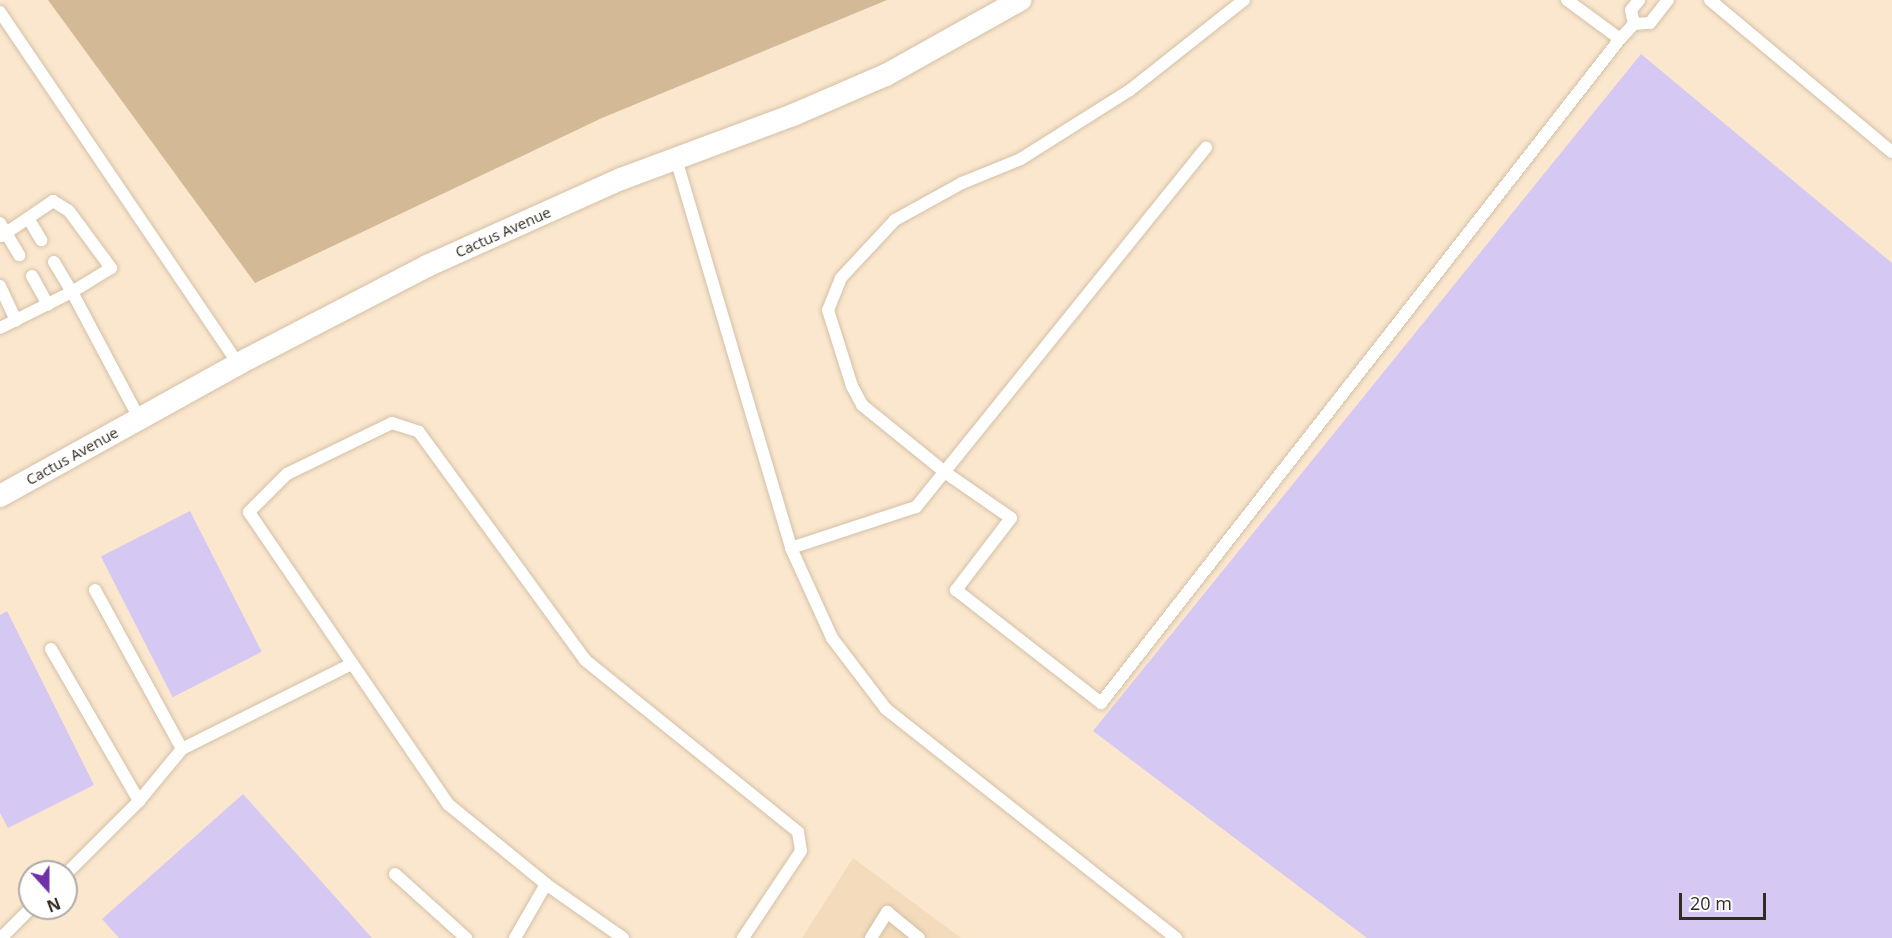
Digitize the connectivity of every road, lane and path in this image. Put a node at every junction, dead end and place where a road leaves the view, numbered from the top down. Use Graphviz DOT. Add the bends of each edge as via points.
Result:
graph roads {
  1 [pos="1020,0"];
  2 [pos="1244,0"];
  3 [pos="1567,0"];
  4 [pos="1639,0"];
  5 [pos="1668,0"];
  6 [pos="1710,0"];
  7 [pos="0,12"];
  8 [pos="1634,24"];
  9 [pos="1620,39"];
  10 [pos="1206,147"];
  11 [pos="1892,152"];
  12 [pos="676,159"];
  13 [pos="28,218"];
  14 [pos="2,231"];
  15 [pos="41,240"];
  16 [pos="19,255"];
  17 [pos="54,262"];
  18 [pos="32,276"];
  19 [pos="0,286"];
  20 [pos="72,292"];
  21 [pos="48,304"];
  22 [pos="16,321"];
  23 [pos="0,328"];
  24 [pos="238,364"];
  25 [pos="139,418"];
  26 [pos="946,473"];
  27 [pos="0,495"];
  28 [pos="791,548"];
  29 [pos="95,590"];
  30 [pos="51,649"];
  31 [pos="352,664"];
  32 [pos="182,749"];
  33 [pos="139,801"];
  34 [pos="78,862"];
  35 [pos="395,874"];
  36 [pos="546,884"];
  37 [pos="19,920"];
  38 [pos="1,938"];
  39 [pos="466,938"];
  40 [pos="515,938"];
  41 [pos="623,938"];
  42 [pos="743,938"];
  43 [pos="871,938"];
  44 [pos="919,938"];
  45 [pos="1176,938"];
  1 -- 12 [label="street, Cactus Avenue" via="886,75"];
  2 -- 26 [label="lane" via="1130,90 1022,159 963,183 895,220 841,278 828,310 857,396 862,405"];
  3 -- 9 [label="lane"];
  4 -- 8 [label="lane" via="1631,10"];
  5 -- 8 [label="lane" via="1650,22"];
  6 -- 11 [label="lane"];
  7 -- 24 [label="lane"];
  8 -- 9 [label="lane"];
  9 -- 26 [label="lane" via="1101,703 956,590 1011,518"];
  10 -- 26 [label="lane"];
  12 -- 24 [label="street, Cactus Avenue" via="621,179 427,266"];
  12 -- 28 [label="lane"];
  13 -- 14 [label="lane"];
  13 -- 15 [label="lane"];
  13 -- 20 [label="lane" via="53,201 69,211 111,268"];
  14 -- 16 [label="lane"];
  17 -- 20 [label="lane"];
  18 -- 21 [label="lane"];
  19 -- 22 [label="lane"];
  20 -- 21 [label="lane"];
  20 -- 25 [label="lane"];
  21 -- 22 [label="lane"];
  22 -- 23 [label="lane"];
  24 -- 25 [label="street, Cactus Avenue"];
  25 -- 27 [label="street, Cactus Avenue"];
  26 -- 28 [label="lane" via="916,507"];
  28 -- 45 [label="lane" via="832,638 886,709"];
  29 -- 32 [label="lane"];
  30 -- 33 [label="lane"];
  31 -- 32 [label="lane"];
  31 -- 36 [label="lane" via="448,804"];
  31 -- 42 [label="lane" via="249,512 287,474 392,423 419,432 585,660 798,832 801,851"];
  32 -- 33 [label="lane"];
  33 -- 34 [label="lane"];
  35 -- 39 [label="lane"];
  36 -- 40 [label="lane"];
  36 -- 41 [label="lane"];
  37 -- 38 [label="lane"];
  43 -- 44 [label="lane" via="887,912"];
}
